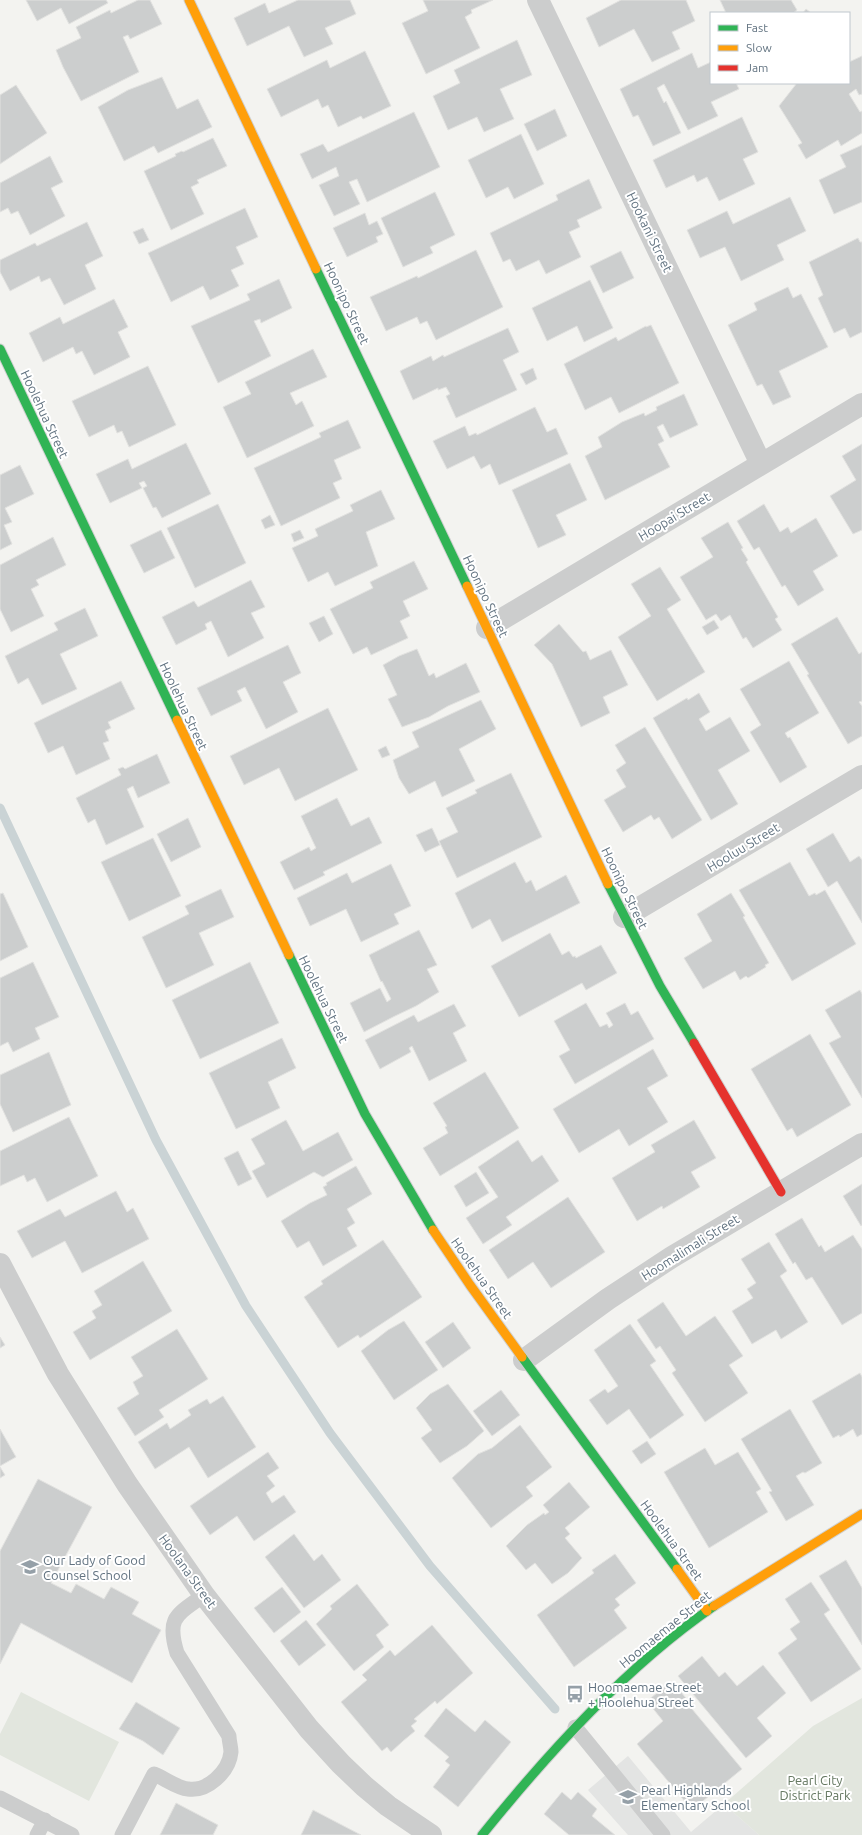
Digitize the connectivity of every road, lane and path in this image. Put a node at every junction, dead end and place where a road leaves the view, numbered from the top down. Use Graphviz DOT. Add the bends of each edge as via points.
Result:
graph roads {
  1 [pos="188,0"];
  2 [pos="538,0"];
  3 [pos="0,349"];
  4 [pos="862,404"];
  5 [pos="761,464"];
  6 [pos="487,628"];
  7 [pos="862,776"];
  8 [pos="624,917"];
  9 [pos="862,1144"];
  10 [pos="781,1192"];
  11 [pos="0,1264"];
  12 [pos="524,1360"];
  13 [pos="862,1514"];
  14 [pos="204,1595"];
  15 [pos="707,1611"];
  16 [pos="575,1727"];
  17 [pos="0,1798"];
  18 [pos="45,1820"];
  19 [pos="37,1835"];
  20 [pos="72,1835"];
  21 [pos="122,1835"];
  22 [pos="430,1835"];
  23 [pos="482,1835"];
  24 [pos="663,1835"];
  1 -- 6 [label="street, Hoonipo Street"];
  2 -- 5 [label="street, Hookani Street"];
  3 -- 12 [label="street, Hoolehua Street" via="365,1114 420,1210"];
  4 -- 5 [label="street, Hoopai Street"];
  5 -- 6 [label="street, Hoopai Street"];
  6 -- 8 [label="street, Hoonipo Street"];
  7 -- 8 [label="street, Hooluu Street"];
  8 -- 10 [label="street, Hoonipo Street" via="660,986"];
  9 -- 10 [label="street, Hoomalimali Street"];
  10 -- 12 [label="street, Hoomalimali Street" via="672,1257 608,1299"];
  11 -- 14 [label="street, Hoolana Street" via="58,1374 127,1484"];
  12 -- 15 [label="street, Hoolehua Street"];
  13 -- 15 [label="street, Hoomaemae Street"];
  14 -- 21 [label="lane" via="176,1617 172,1629 173,1640 177,1653 229,1736 231,1752 225,1767 214,1782 200,1790 186,1789 154,1774"];
  14 -- 22 [label="street, Hoolana Street" via="309,1729 341,1764 388,1806"];
  15 -- 16 [label="street, Hoomaemae Street" via="613,1689"];
  16 -- 23 [label="street, Hoomaemae Street"];
  16 -- 24 [label="lane"];
  17 -- 18 [label="lane"];
  18 -- 19 [label="lane"];
  18 -- 20 [label="lane"];
}
